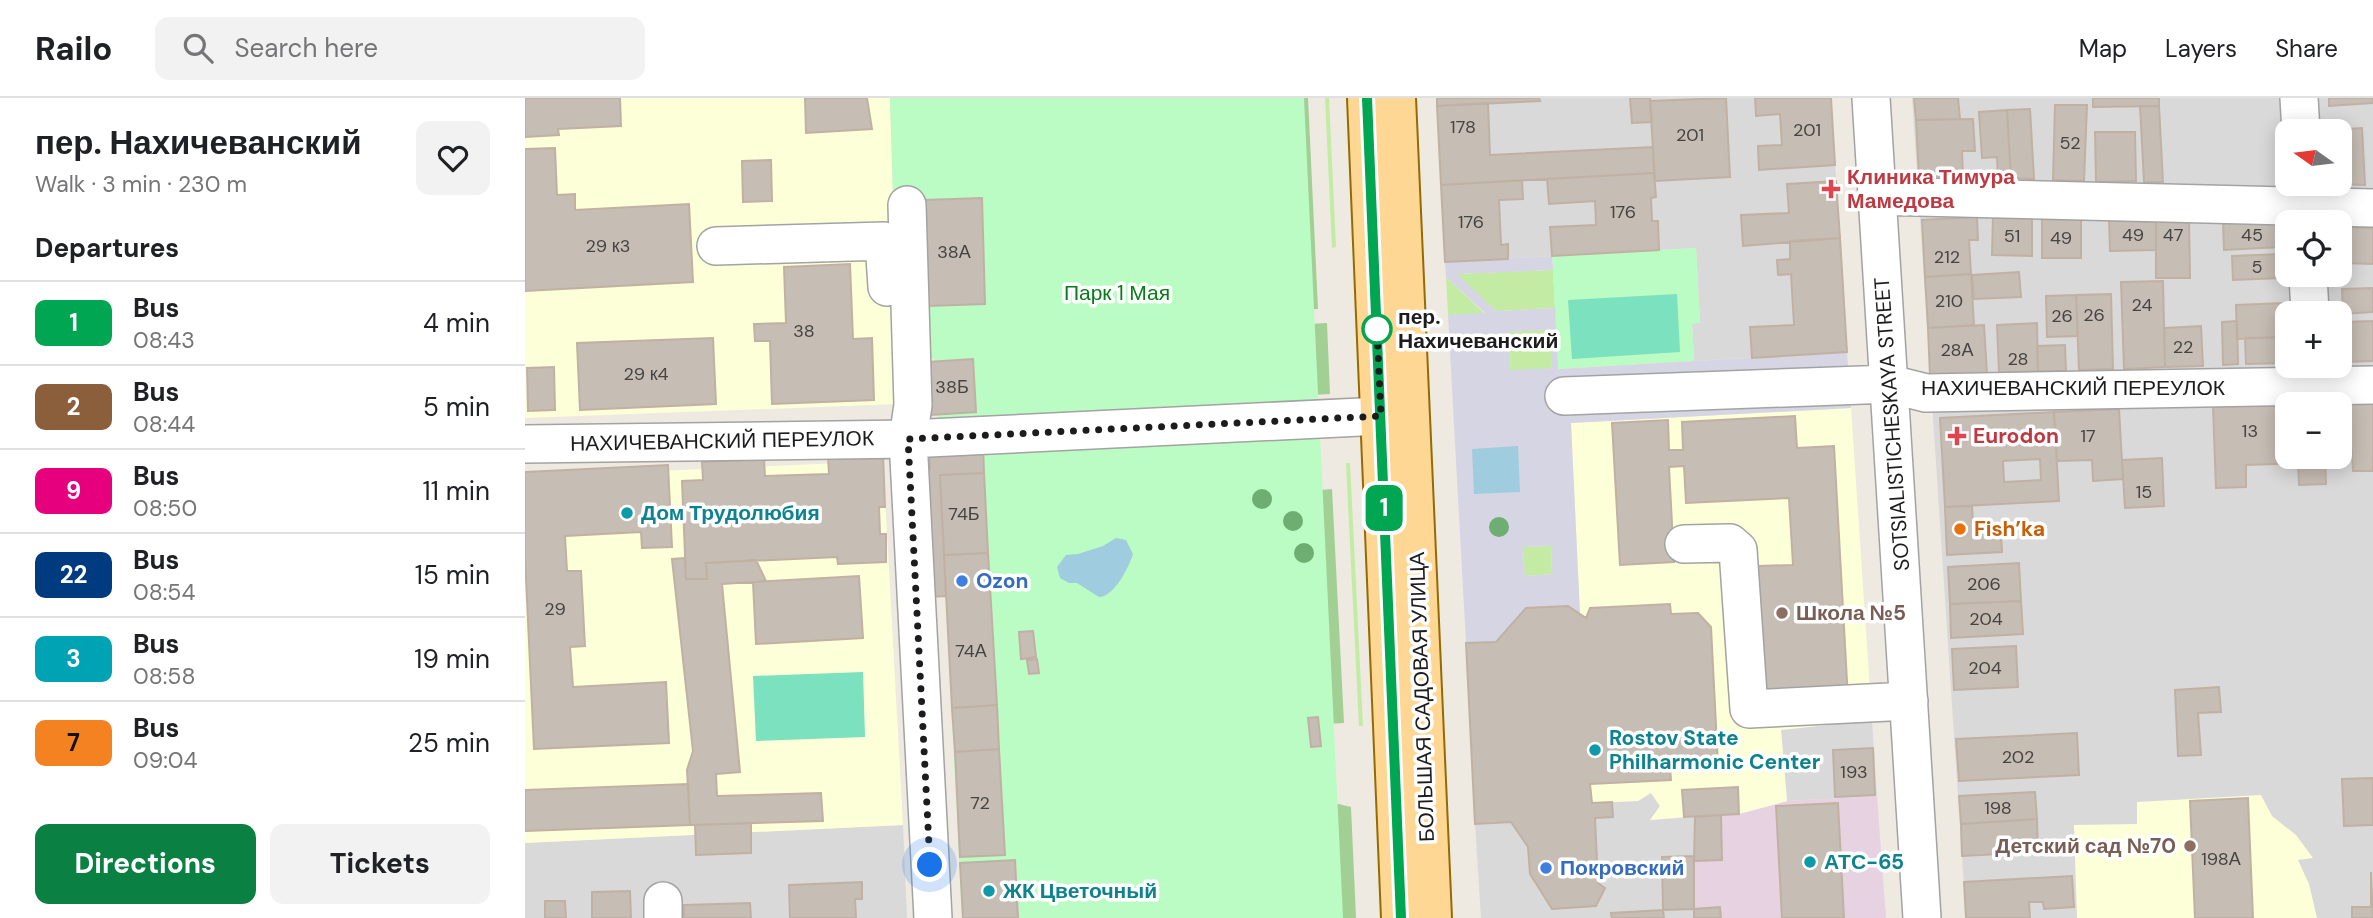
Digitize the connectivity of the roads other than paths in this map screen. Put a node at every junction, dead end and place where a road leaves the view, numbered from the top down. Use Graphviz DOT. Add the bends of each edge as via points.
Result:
graph roads {
  1 [pos="1367,98"];
  2 [pos="1397,98"];
  3 [pos="1871,98"];
  4 [pos="2299,98"];
  5 [pos="2300,119"];
  6 [pos="1876,195"];
  7 [pos="2304,204"];
  8 [pos="907,205"];
  9 [pos="2373,208"];
  10 [pos="716,246"];
  11 [pos="2275,378"];
  12 [pos="2328,378"];
  13 [pos="1890,384"];
  14 [pos="2373,384"];
  15 [pos="1564,396"];
  16 [pos="1381,416"];
  17 [pos="908,439"];
  18 [pos="525,444"];
  19 [pos="1684,544"];
  20 [pos="1909,701"];
  21 [pos="933,918"];
  22 [pos="1401,918"];
  23 [pos="1432,918"];
  24 [pos="1922,918"];
  1 -- 16 [label="main road, БОЛЬШАЯ САДОВАЯ УЛИЦА"];
  2 -- 23 [label="main road, БОЛЬШАЯ САДОВАЯ УЛИЦА"];
  3 -- 6 [label="street, SOTSIALISTICHESKAYA STREET"];
  4 -- 5 [label="street"];
  6 -- 7 [label="street"];
  6 -- 13 [label="street, SOTSIALISTICHESKAYA STREET"];
  7 -- 9 [label="street"];
  8 -- 17 [label="street" via="913,405"];
  10 -- 17 [label="street" via="884,240 894,404"];
  11 -- 13 [label="street, НАХИЧЕВАНСКИЙ ПЕРЕУЛОК" via="1926,393"];
  12 -- 14 [label="street, НАХИЧЕВАНСКИЙ ПЕРЕУЛОК"];
  13 -- 15 [label="street, НАХИЧЕВАНСКИЙ ПЕРЕУЛОК"];
  13 -- 20 [label="street, SOTSIALISTICHESKAYA STREET"];
  16 -- 17 [label="street, НАХИЧЕВАНСКИЙ ПЕРЕУЛОК"];
  16 -- 22 [label="main road, БОЛЬШАЯ САДОВАЯ УЛИЦА"];
  17 -- 18 [label="street, НАХИЧЕВАНСКИЙ ПЕРЕУЛОК"];
  17 -- 21 [label="street"];
  19 -- 20 [label="street" via="1730,543 1738,550 1749,709"];
  20 -- 24 [label="street, SOTSIALISTICHESKAYA STREET"];
}
